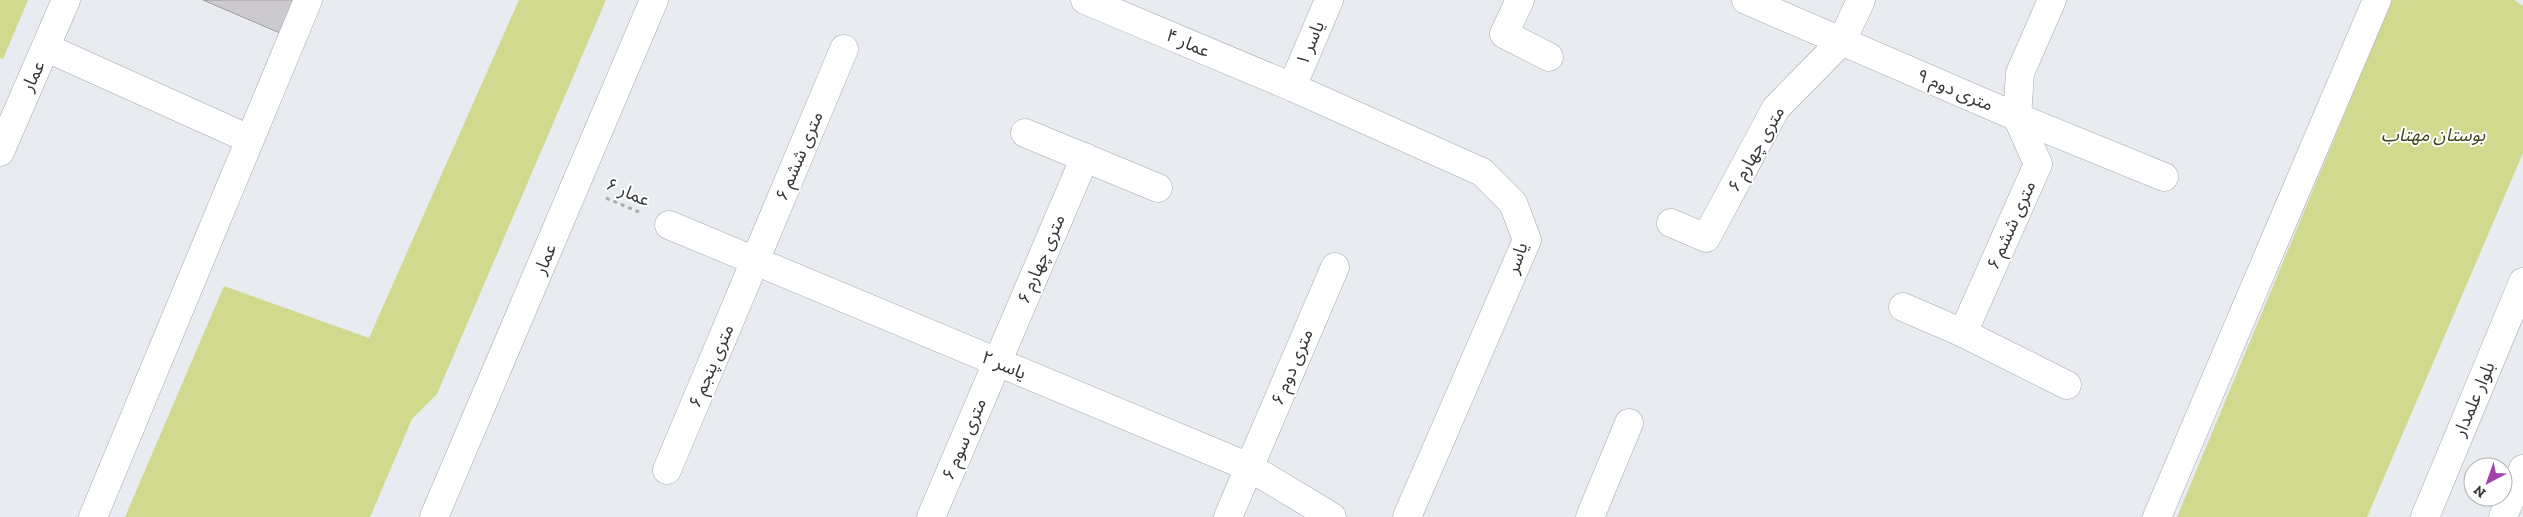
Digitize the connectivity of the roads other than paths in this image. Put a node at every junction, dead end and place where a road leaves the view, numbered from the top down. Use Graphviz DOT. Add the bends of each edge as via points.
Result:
graph roads {
  1 [pos="66,0"];
  2 [pos="308,0"];
  3 [pos="654,0"];
  4 [pos="1084,0"];
  5 [pos="1329,0"];
  6 [pos="1520,0"];
  7 [pos="1746,0"];
  8 [pos="1861,0"];
  9 [pos="2052,0"];
  10 [pos="2377,0"];
  11 [pos="1842,41"];
  12 [pos="47,48"];
  13 [pos="844,49"];
  14 [pos="1549,57"];
  15 [pos="1292,87"];
  16 [pos="2017,117"];
  17 [pos="1025,133"];
  18 [pos="249,139"];
  19 [pos="0,152"];
  20 [pos="1085,157"];
  21 [pos="2164,177"];
  22 [pos="1158,188"];
  23 [pos="1671,223"];
  24 [pos="669,225"];
  25 [pos="755,262"];
  26 [pos="1335,267"];
  27 [pos="2523,282"];
  28 [pos="1903,307"];
  29 [pos="1963,333"];
  30 [pos="997,362"];
  31 [pos="2067,385"];
  32 [pos="1629,423"];
  33 [pos="1249,467"];
  34 [pos="668,470"];
  35 [pos="2523,470"];
  36 [pos="93,517"];
  37 [pos="434,517"];
  38 [pos="931,517"];
  39 [pos="1228,517"];
  40 [pos="1332,517"];
  41 [pos="1407,517"];
  42 [pos="1590,517"];
  43 [pos="2157,517"];
  44 [pos="2425,517"];
  45 [pos="2503,517"];
  1 -- 12 [label="street, عمار"];
  2 -- 18 [label="street"];
  3 -- 37 [label="street, عمار"];
  4 -- 15 [label="street, عمار ۴"];
  5 -- 15 [label="street, یاسر ۱"];
  6 -- 14 [label="street" via="1504,34"];
  7 -- 11 [label="street, ۹ متری دوم"];
  8 -- 11 [label="street"];
  9 -- 16 [label="street" via="2020,73"];
  10 -- 43 [label="street"];
  11 -- 16 [label="street, ۹ متری دوم"];
  11 -- 23 [label="street, ۶ متری چهارم" via="1776,108 1706,238"];
  12 -- 18 [label="street"];
  12 -- 19 [label="street, عمار"];
  13 -- 25 [label="street, ۶ متری ششم"];
  15 -- 41 [label="street, یاسر" via="1482,172 1513,203 1527,240"];
  16 -- 21 [label="street, ۹ متری دوم"];
  16 -- 29 [label="street, ۶ متری ششم" via="2038,164"];
  17 -- 20 [label="street"];
  18 -- 36 [label="street"];
  20 -- 22 [label="street"];
  20 -- 30 [label="street, ۶ متری چهارم"];
  24 -- 25 [label="street, یاسر ۲"];
  25 -- 30 [label="street, یاسر ۲"];
  25 -- 34 [label="street, ۶ متری پنجم"];
  26 -- 33 [label="street, ۶ متری دوم"];
  27 -- 44 [label="street, بلوار علمدار"];
  28 -- 29 [label="street"];
  29 -- 31 [label="street"];
  30 -- 33 [label="street, یاسر ۲"];
  30 -- 38 [label="street, ۶ متری سوم"];
  32 -- 42 [label="street"];
  33 -- 39 [label="street, ۶ متری دوم"];
  33 -- 40 [label="street, یاسر ۲"];
  35 -- 45 [label="street"];
}
